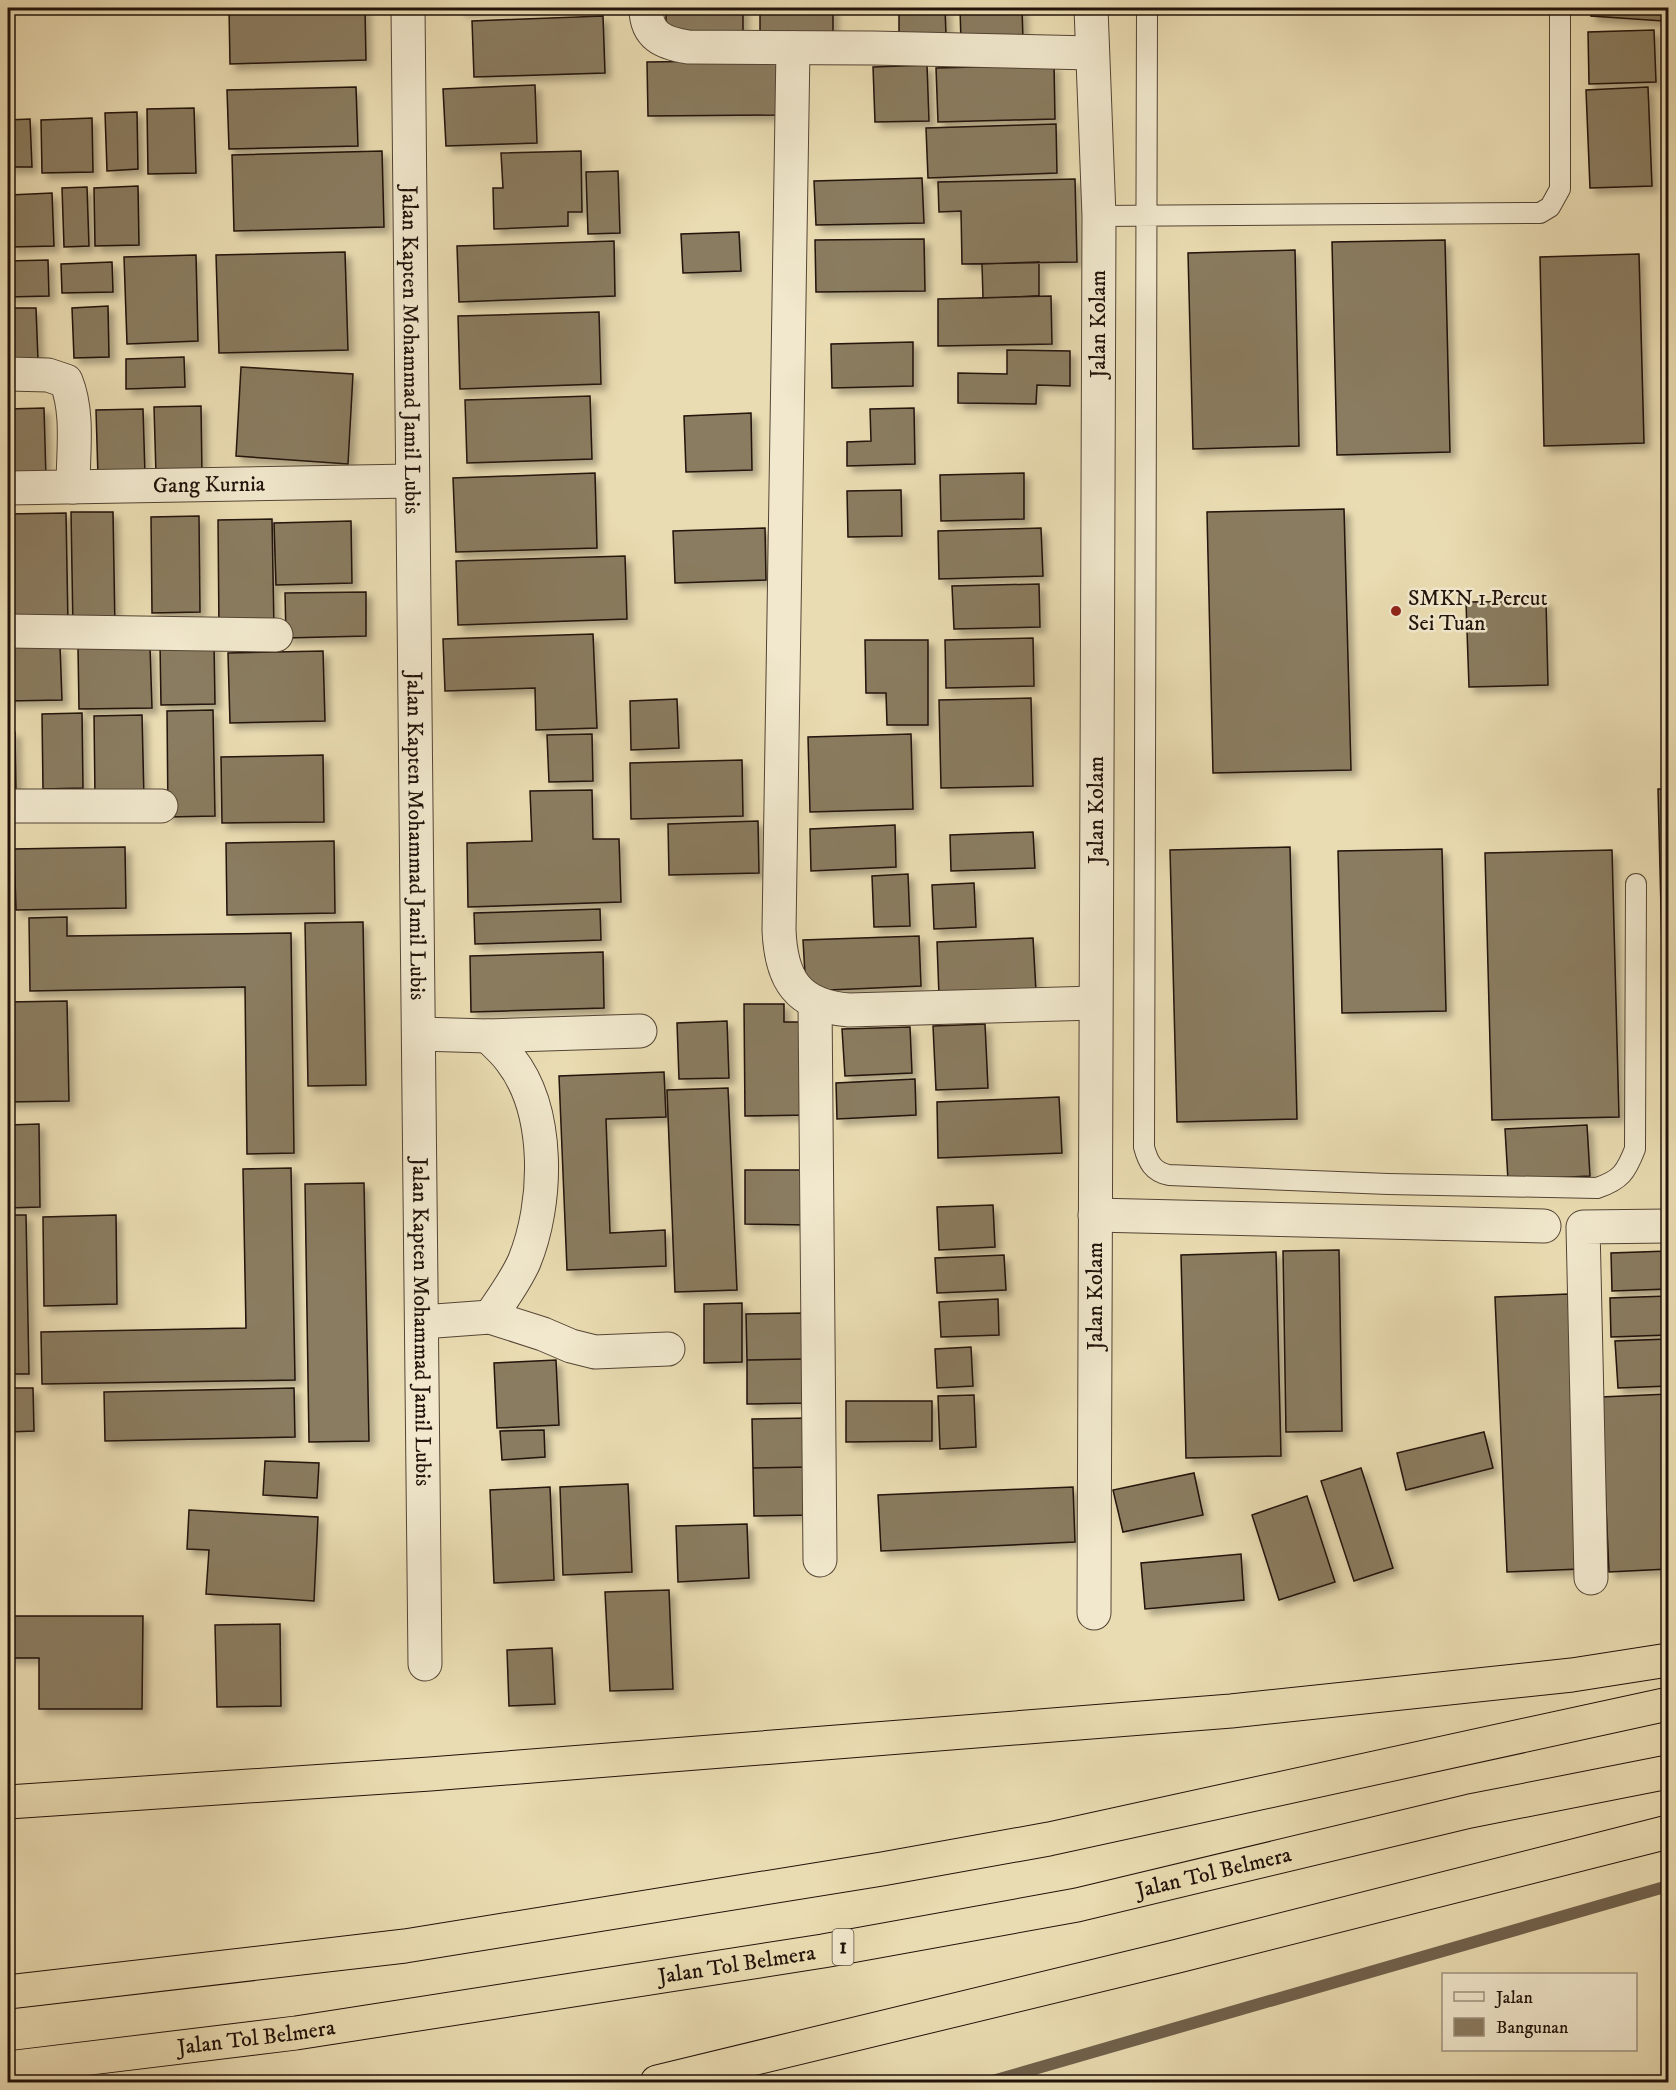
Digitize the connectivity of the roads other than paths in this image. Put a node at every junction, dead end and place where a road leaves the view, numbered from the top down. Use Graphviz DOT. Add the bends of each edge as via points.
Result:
graph roads {
  1 [pos="408,8"];
  2 [pos="646,8"];
  3 [pos="1091,8"];
  4 [pos="1147,8"];
  5 [pos="1560,8"];
  6 [pos="793,48"];
  7 [pos="1092,53"];
  8 [pos="1098,216"];
  9 [pos="1147,216"];
  10 [pos="8,374"];
  11 [pos="411,481"];
  12 [pos="74,487"];
  13 [pos="8,488"];
  14 [pos="8,631"];
  15 [pos="276,635"];
  16 [pos="161,806"];
  17 [pos="8,807"];
  18 [pos="1636,884"];
  19 [pos="815,1002"];
  20 [pos="1095,1004"];
  21 [pos="640,1031"];
  22 [pos="419,1034"];
  23 [pos="488,1036"];
  24 [pos="1095,1215"];
  25 [pos="1544,1226"];
  26 [pos="1668,1226"];
  27 [pos="490,1317"];
  28 [pos="422,1322"];
  29 [pos="668,1349"];
  30 [pos="820,1560"];
  31 [pos="1591,1578"];
  32 [pos="1094,1613"];
  33 [pos="1668,1660"];
  34 [pos="425,1664"];
  35 [pos="1668,1704"];
  36 [pos="1668,1772"];
  37 [pos="8,1802"];
  38 [pos="1668,1832"];
  39 [pos="8,1992"];
  40 [pos="8,2068"];
  41 [pos="657,2082"];
  1 -- 11 [label="street, Jalan Kapten Mohammad Jamil Lubis"];
  2 -- 6 [label="street" via="648,25 668,43 688,47"];
  3 -- 7 [label="street, Jalan Kolam"];
  4 -- 9 [label="lane"];
  5 -- 9 [label="lane" via="1560,189 1550,207 1540,213"];
  6 -- 7 [label="street"];
  6 -- 19 [label="street" via="779,930 788,975 803,995"];
  7 -- 8 [label="street, Jalan Kolam"];
  8 -- 9 [label="lane"];
  8 -- 20 [label="street, Jalan Kolam"];
  9 -- 18 [label="lane" via="1144,1147 1152,1167 1169,1175 1388,1184 1597,1188 1612,1183 1621,1176 1635,1149"];
  10 -- 12 [label="street" via="48,375 66,381 72,395"];
  11 -- 12 [label="street, Gang Kurnia"];
  11 -- 22 [label="street, Jalan Kapten Mohammad Jamil Lubis"];
  12 -- 13 [label="street, Gang Kurnia"];
  14 -- 15 [label="street"];
  16 -- 17 [label="street"];
  19 -- 20 [label="street" via="849,1010"];
  19 -- 30 [label="street"];
  20 -- 24 [label="street, Jalan Kolam"];
  21 -- 23 [label="street"];
  22 -- 23 [label="street"];
  22 -- 28 [label="street, Jalan Kapten Mohammad Jamil Lubis"];
  23 -- 27 [label="street" via="511,1059 524,1081 536,1117 542,1157 539,1214 531,1242 524,1263"];
  24 -- 25 [label="street"];
  24 -- 32 [label="street, Jalan Kolam"];
  26 -- 31 [label="street" via="1583,1227"];
  27 -- 28 [label="street"];
  27 -- 29 [label="street" via="595,1352"];
  28 -- 34 [label="street, Jalan Kapten Mohammad Jamil Lubis"];
  33 -- 37 [label="highway" via="1572,1675 1232,1711 430,1774"];
  35 -- 39 [label="highway" via="1049,1839 871,1871 405,1946"];
  36 -- 40 [label="highway, Jalan Tol Belmera / 1" via="1470,1812 1077,1905 846,1947 296,2033"];
  38 -- 41 [label="highway"];
}
